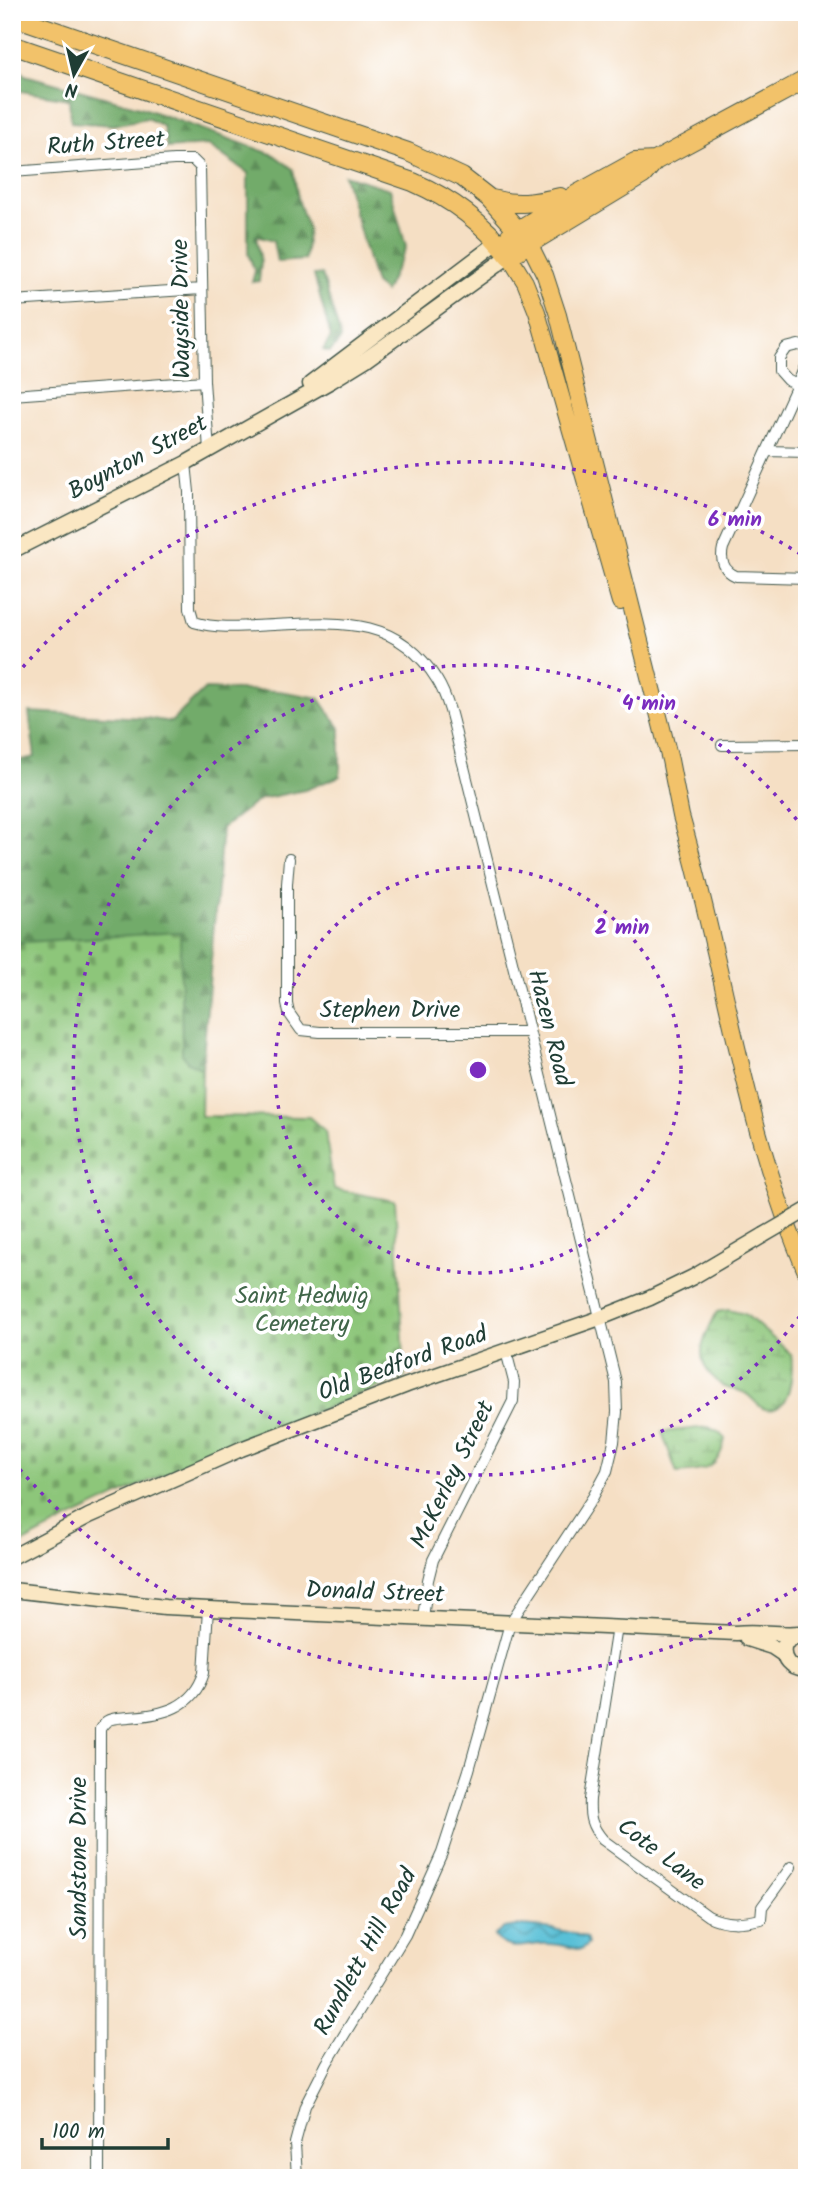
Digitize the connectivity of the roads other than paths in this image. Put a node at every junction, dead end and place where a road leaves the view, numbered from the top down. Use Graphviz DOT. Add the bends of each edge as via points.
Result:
graph roads {
  1 [pos="12,16"];
  2 [pos="12,45"];
  3 [pos="807,79"];
  4 [pos="655,161"];
  5 [pos="200,167"];
  6 [pos="12,172"];
  7 [pos="577,194"];
  8 [pos="489,198"];
  9 [pos="524,236"];
  10 [pos="503,249"];
  11 [pos="202,289"];
  12 [pos="12,301"];
  13 [pos="807,347"];
  14 [pos="807,362"];
  15 [pos="204,381"];
  16 [pos="797,385"];
  17 [pos="12,395"];
  18 [pos="209,450"];
  19 [pos="767,451"];
  20 [pos="807,452"];
  21 [pos="186,463"];
  22 [pos="12,551"];
  23 [pos="807,578"];
  24 [pos="807,744"];
  25 [pos="722,745"];
  26 [pos="674,786"];
  27 [pos="289,859"];
  28 [pos="528,1032"];
  29 [pos="807,1210"];
  30 [pos="807,1274"];
  31 [pos="600,1318"];
  32 [pos="506,1351"];
  33 [pos="12,1557"];
  34 [pos="12,1590"];
  35 [pos="208,1609"];
  36 [pos="423,1618"];
  37 [pos="510,1623"];
  38 [pos="617,1627"];
  39 [pos="736,1633"];
  40 [pos="805,1634"];
  41 [pos="783,1655"];
  42 [pos="807,1669"];
  43 [pos="791,1867"];
  44 [pos="99,2178"];
  45 [pos="297,2178"];
  1 -- 8 [label="highway" via="408,152 462,177"];
  2 -- 10 [label="highway" via="413,182 463,209"];
  3 -- 4 [label="highway"];
  4 -- 7 [label="highway" via="635,162"];
  4 -- 9 [label="highway" via="643,175"];
  5 -- 6 [label="street, Ruth Street" via="193,160 174,160"];
  5 -- 11 [label="street, Wayside Drive"];
  7 -- 8 [label="highway" via="523,204"];
  7 -- 9 [label="highway"];
  8 -- 9 [label="highway"];
  9 -- 10 [label="highway"];
  9 -- 26 [label="main road" via="545,275 558,315"];
  10 -- 18 [label="street, Boynton Street" via="365,360"];
  10 -- 26 [label="main road" via="525,282 537,312"];
  11 -- 12 [label="street"];
  11 -- 15 [label="street, Wayside Drive"];
  13 -- 16 [label="street" via="791,345 779,358 779,371"];
  14 -- 16 [label="street"];
  15 -- 17 [label="street"];
  15 -- 18 [label="street, Wayside Drive"];
  16 -- 19 [label="street"];
  18 -- 21 [label="street, Boynton Street"];
  19 -- 20 [label="street"];
  19 -- 23 [label="street" via="722,559 736,576"];
  21 -- 22 [label="street, Boynton Street"];
  21 -- 28 [label="street, Hazen Road" via="194,622 221,627 371,627 398,639 421,658 438,681 449,709"];
  24 -- 25 [label="street"];
  26 -- 30 [label="main road" via="767,1162"];
  27 -- 28 [label="street, Stephen Drive" via="287,1004 301,1030"];
  28 -- 31 [label="street, Hazen Road"];
  29 -- 31 [label="street, Old Bedford Road, bridge" via="670,1289"];
  31 -- 32 [label="street, Old Bedford Road"];
  31 -- 37 [label="street, Hazen Road" via="616,1382 614,1442 607,1471"];
  32 -- 33 [label="street, Old Bedford Road" via="228,1454 89,1516"];
  32 -- 36 [label="street, McKerley Street" via="514,1382 513,1401 433,1560"];
  34 -- 35 [label="street, Donald Street"];
  35 -- 36 [label="street, Donald Street"];
  35 -- 44 [label="street, Sandstone Drive" via="204,1672 190,1698 166,1713 116,1718 100,1729"];
  36 -- 37 [label="street, Donald Street"];
  37 -- 38 [label="street, Donald Street"];
  37 -- 45 [label="street, Rundlett Hill Road" via="442,1853 405,1934 309,2097 295,2143"];
  38 -- 39 [label="street, Donald Street"];
  38 -- 43 [label="street, Cote Lane" via="590,1799 593,1829 721,1922 761,1919 762,1907"];
  39 -- 40 [label="street, Donald Street"];
  39 -- 41 [label="street, Donald Street"];
  40 -- 41 [label="street, Donald Street" via="794,1635 785,1643"];
  41 -- 42 [label="street, Donald Street" via="794,1668"];
}
